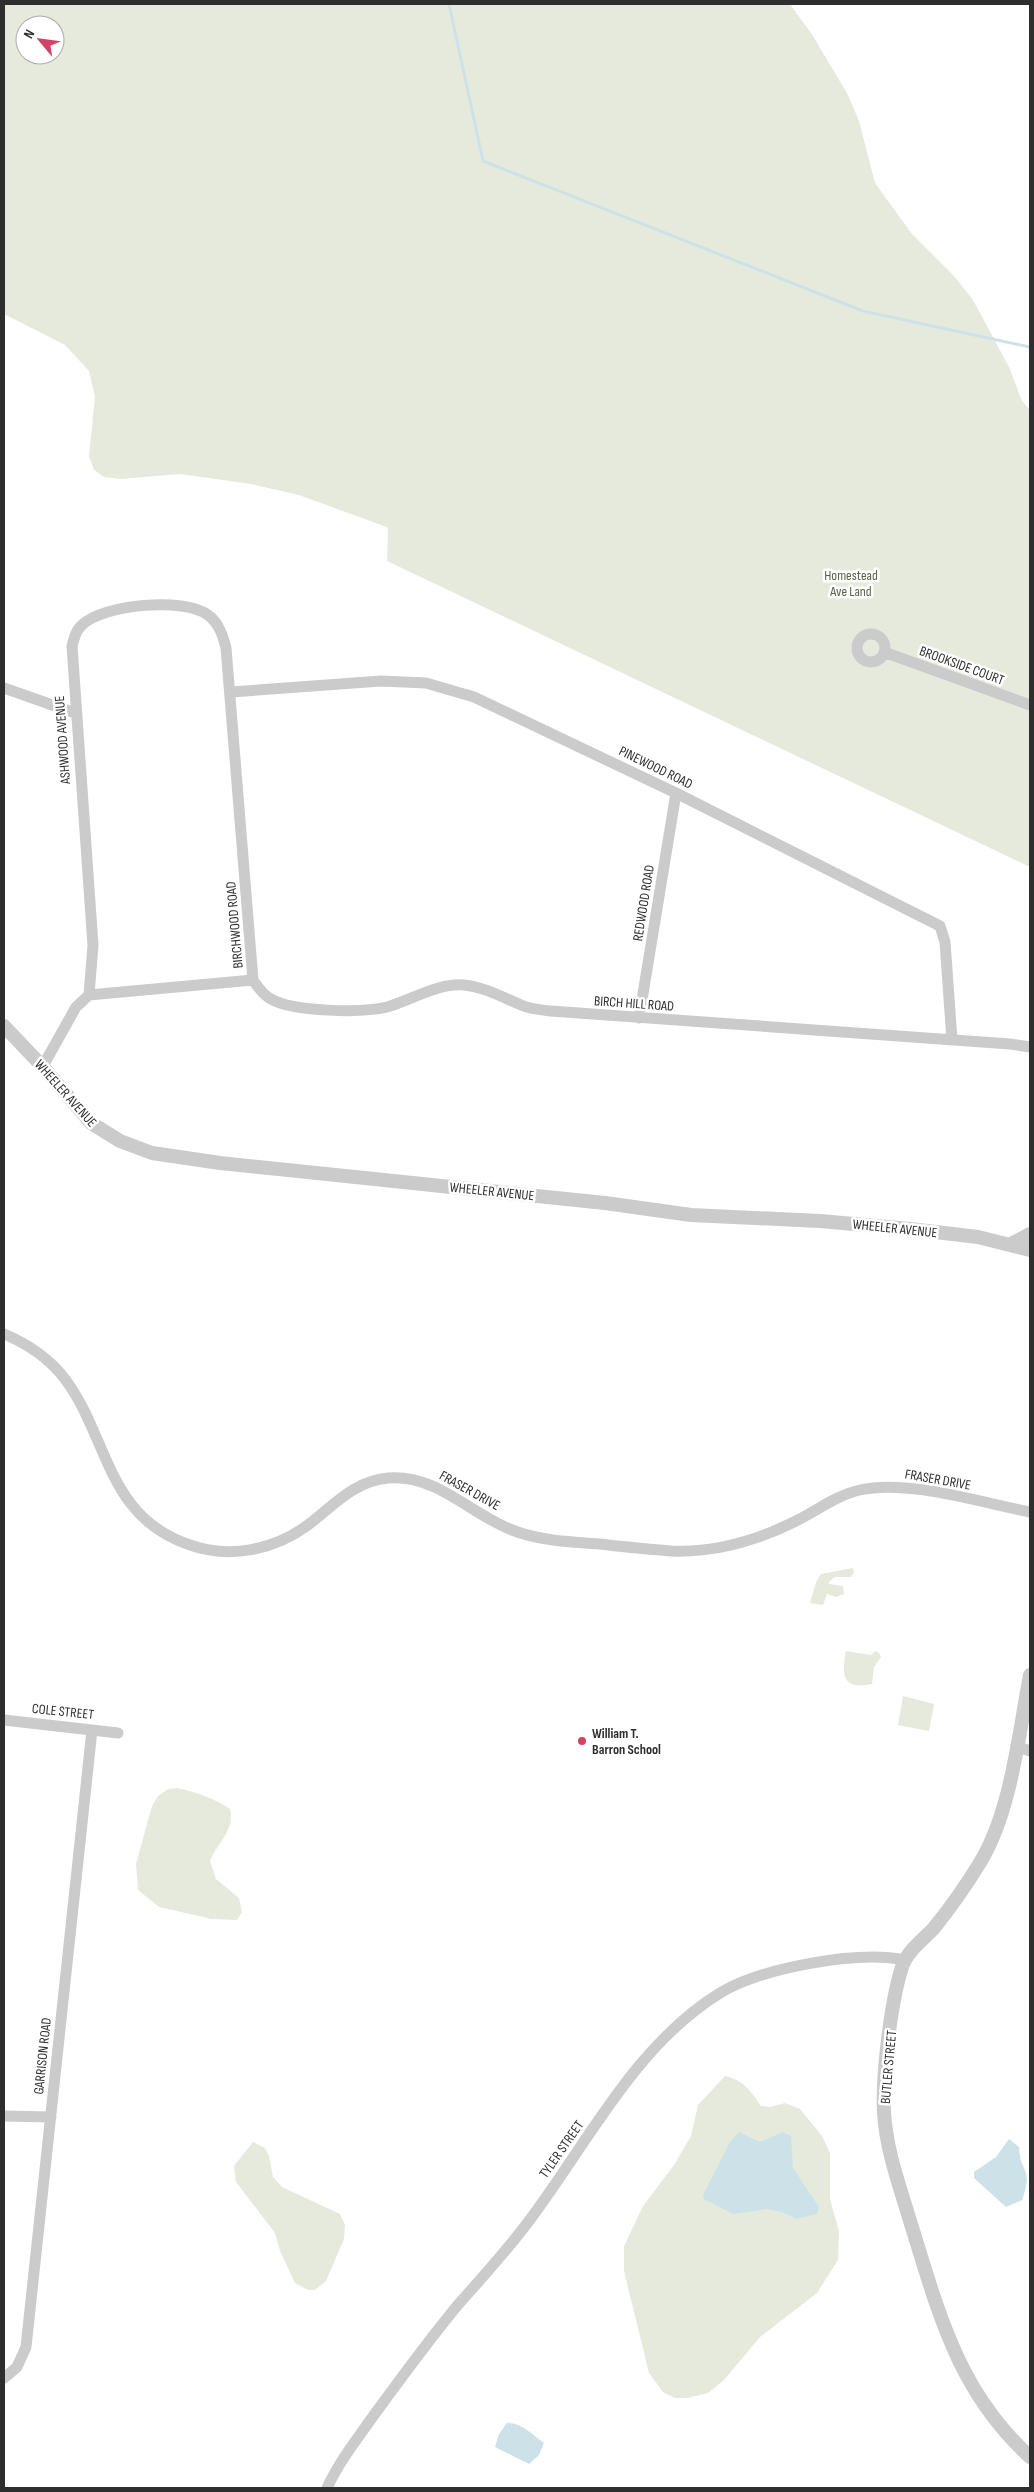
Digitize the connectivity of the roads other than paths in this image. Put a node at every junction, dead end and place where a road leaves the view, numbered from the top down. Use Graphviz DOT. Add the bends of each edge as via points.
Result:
graph roads {
  1 [pos="214,620"];
  2 [pos="884,652"];
  3 [pos="4,688"];
  4 [pos="231,692"];
  5 [pos="1030,705"];
  6 [pos="75,714"];
  7 [pos="676,793"];
  8 [pos="254,980"];
  9 [pos="89,995"];
  10 [pos="638,1018"];
  11 [pos="4,1026"];
  12 [pos="952,1040"];
  13 [pos="1030,1047"];
  14 [pos="42,1066"];
  15 [pos="1030,1234"];
  16 [pos="1011,1244"];
  17 [pos="1030,1250"];
  18 [pos="4,1334"];
  19 [pos="1030,1512"];
  20 [pos="1030,1675"];
  21 [pos="4,1720"];
  22 [pos="92,1730"];
  23 [pos="118,1733"];
  24 [pos="1016,1746"];
  25 [pos="1030,1751"];
  26 [pos="905,1960"];
  27 [pos="4,2116"];
  28 [pos="51,2117"];
  29 [pos="4,2378"];
  30 [pos="1030,2457"];
  31 [pos="327,2488"];
  1 -- 4 [label="street, BIRCHWOOD ROAD" via="226,648"];
  1 -- 6 [label="street, ASHWOOD AVENUE" via="194,608 151,606 128,607 81,625 72,646"];
  2 -- 5 [label="street, BROOKSIDE COURT"];
  3 -- 6 [label="street"];
  4 -- 7 [label="street, PINEWOOD ROAD" via="405,681 443,686 489,704"];
  4 -- 8 [label="street, BIRCHWOOD ROAD"];
  6 -- 9 [label="street, ASHWOOD AVENUE" via="92,930"];
  7 -- 10 [label="street, REDWOOD ROAD"];
  7 -- 12 [label="street, PINEWOOD ROAD" via="940,926 945,942"];
  8 -- 9 [label="street, BIRCHWOOD ROAD"];
  8 -- 10 [label="street, BIRCH HILL ROAD" via="271,999 310,1008 343,1011 385,1007 439,988 462,985 536,1009"];
  9 -- 14 [label="street" via="76,1007"];
  10 -- 12 [label="street, BIRCH HILL ROAD"];
  11 -- 14 [label="street, WHEELER AVENUE"];
  12 -- 13 [label="street, BIRCH HILL ROAD"];
  14 -- 16 [label="street, WHEELER AVENUE" via="82,1115 100,1130 130,1146 163,1155 691,1215 820,1221 978,1237"];
  15 -- 16 [label="street"];
  16 -- 17 [label="street, WHEELER AVENUE"];
  18 -- 19 [label="street, FRASER DRIVE" via="33,1348 67,1382 118,1488 134,1508 170,1537 202,1548 235,1552 278,1542 309,1524 353,1488 386,1478 410,1478 432,1484 510,1529 532,1536 668,1550 714,1550 743,1543 779,1529 842,1496 873,1488 910,1488"];
  20 -- 24 [label="street, BUTLER STREET"];
  21 -- 22 [label="street, COLE STREET"];
  22 -- 23 [label="street, COLE STREET"];
  22 -- 28 [label="street, GARRISON ROAD"];
  24 -- 25 [label="street"];
  24 -- 26 [label="street, BUTLER STREET" via="1001,1815 989,1847 942,1918"];
  26 -- 30 [label="street, BUTLER STREET" via="895,1999 884,2091 889,2147 952,2348 986,2406"];
  26 -- 31 [label="street, TYLER STREET" via="884,1956 843,1959 760,1976 720,1993 665,2038 636,2070 523,2228 422,2350 348,2452"];
  27 -- 28 [label="street"];
  28 -- 29 [label="street, GARRISON ROAD" via="26,2347 16,2367"];
}
